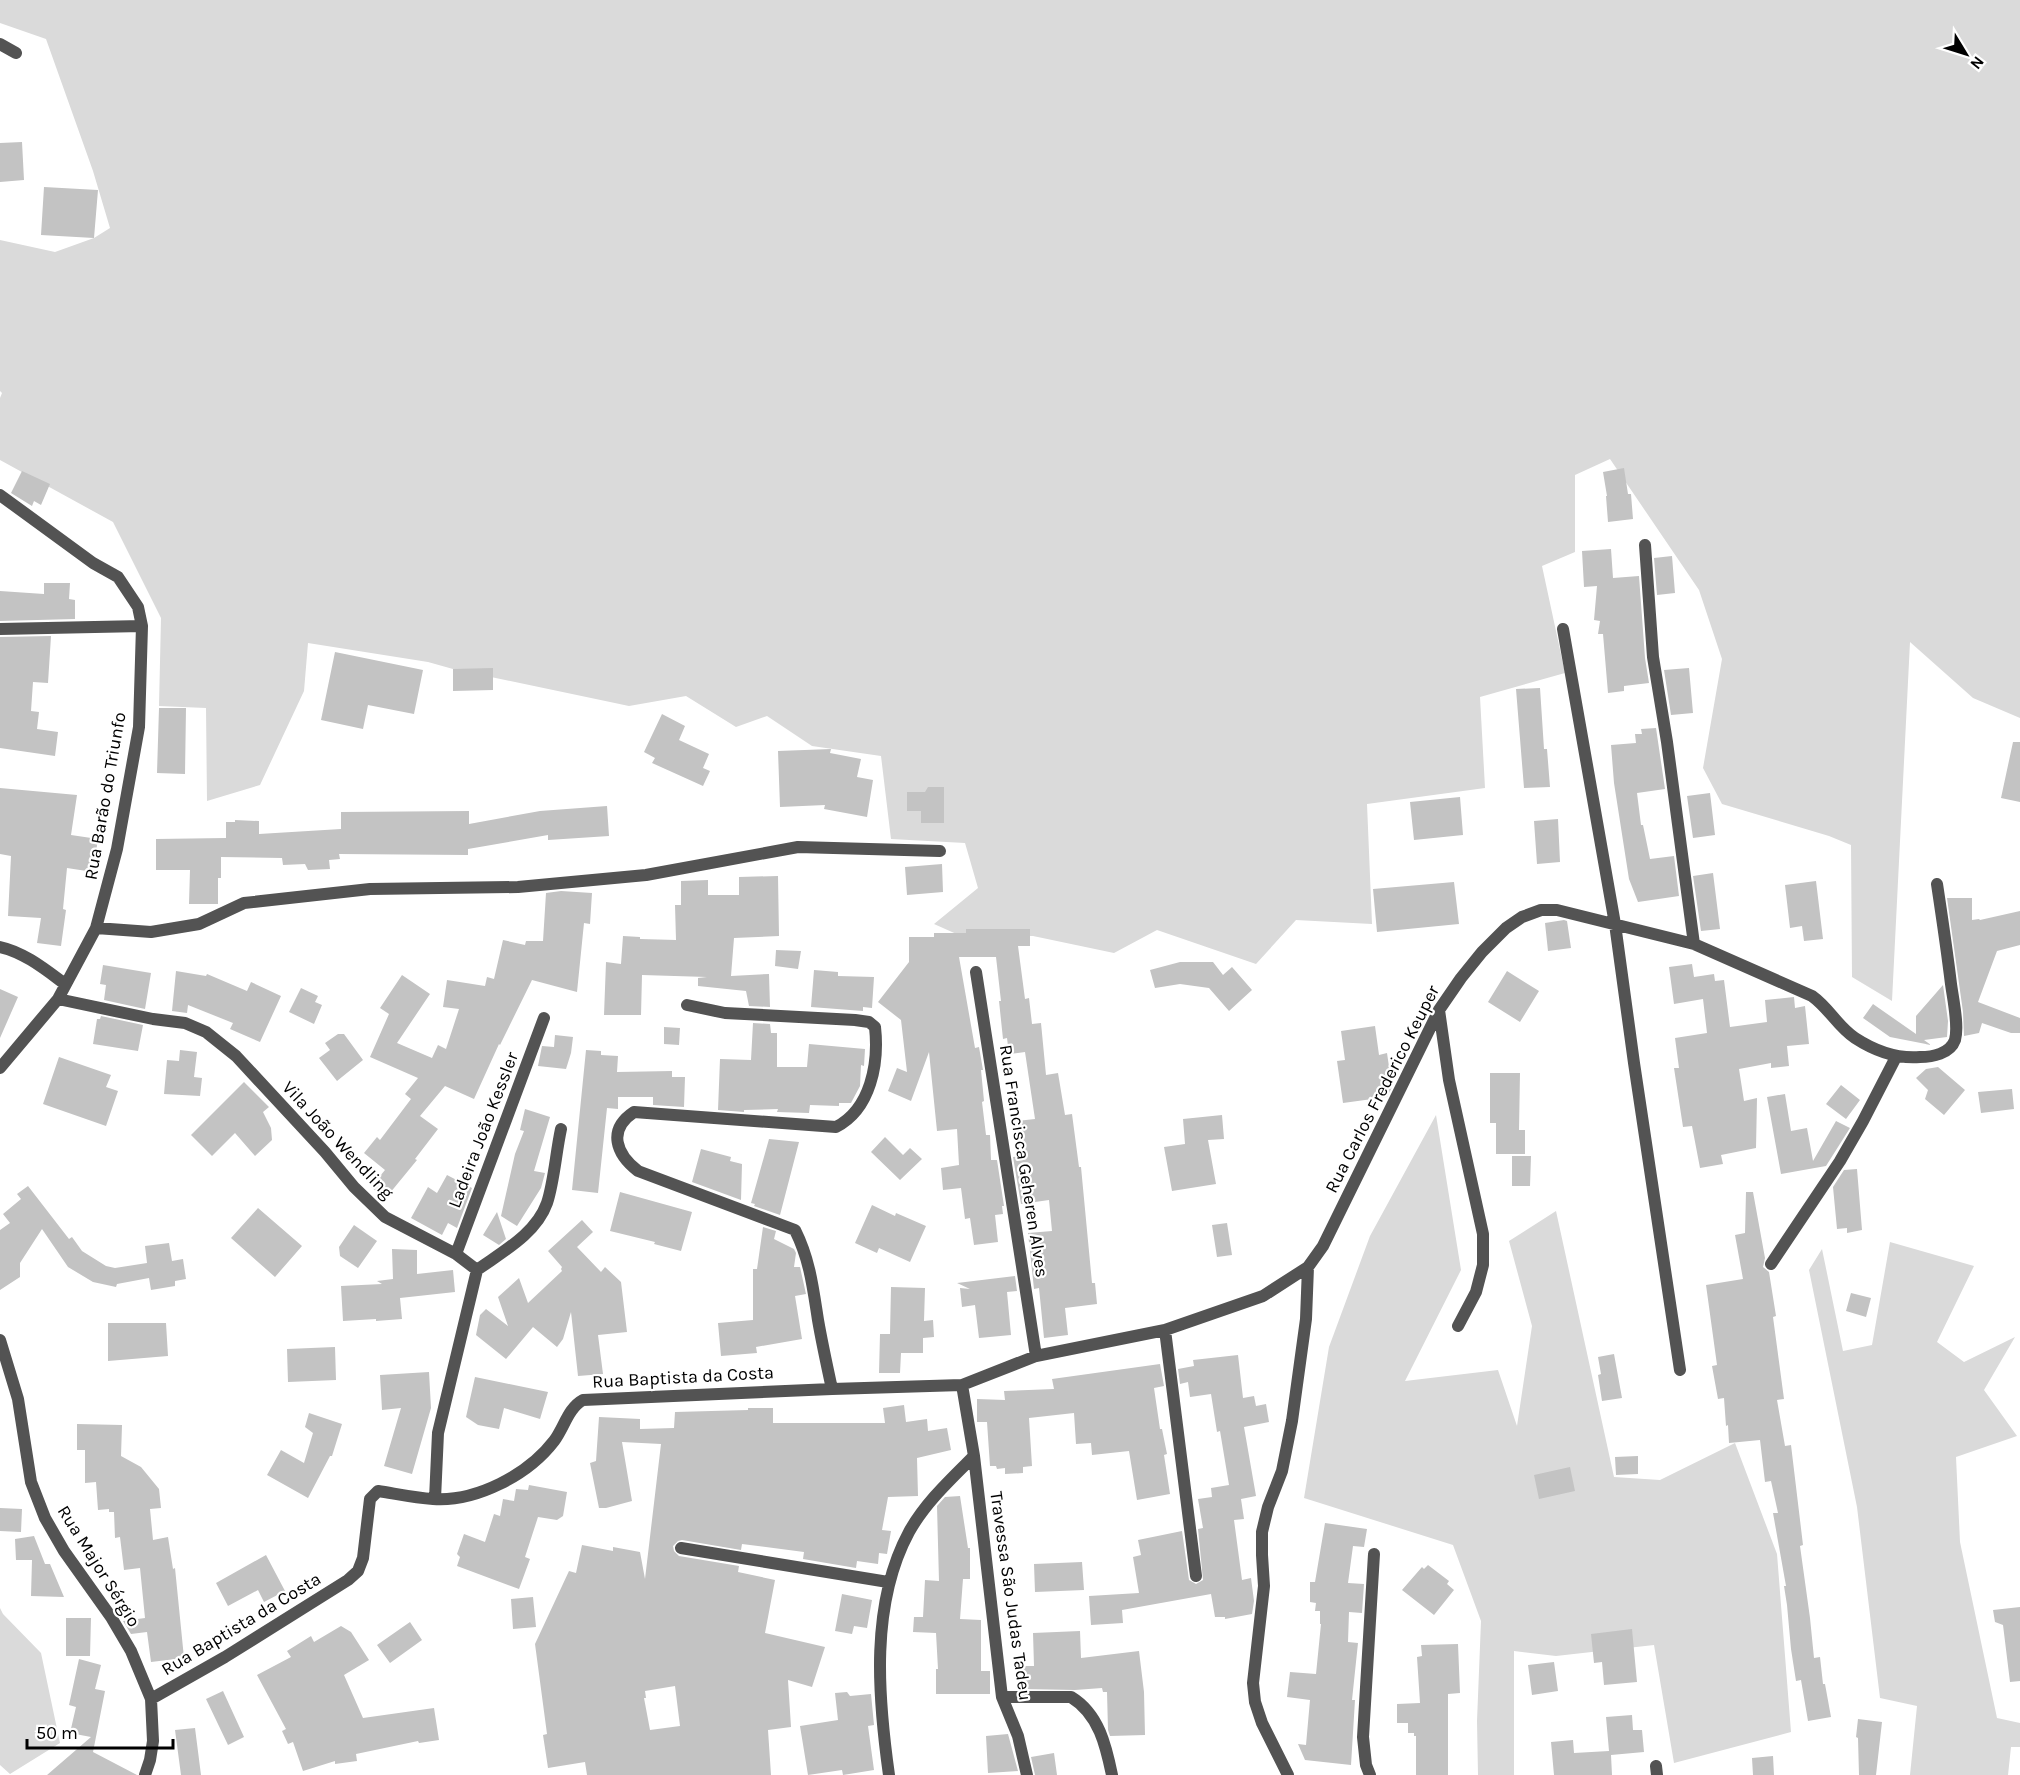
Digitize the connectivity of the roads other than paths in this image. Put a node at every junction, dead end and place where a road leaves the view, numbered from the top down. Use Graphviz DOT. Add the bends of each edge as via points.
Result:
graph roads {
  1 [pos="0,44"];
  2 [pos="16,53"];
  3 [pos="0,495"];
  4 [pos="1645,545"];
  5 [pos="142,626"];
  6 [pos="0,629"];
  7 [pos="1563,629"];
  8 [pos="940,851"];
  9 [pos="1937,884"];
  10 [pos="1615,924"];
  11 [pos="96,928"];
  12 [pos="1694,944"];
  13 [pos="0,947"];
  14 [pos="976,972"];
  15 [pos="65,984"];
  16 [pos="58,999"];
  17 [pos="687,1005"];
  18 [pos="1439,1010"];
  19 [pos="544,1018"];
  20 [pos="1896,1057"];
  21 [pos="0,1068"];
  22 [pos="561,1129"];
  23 [pos="456,1254"];
  24 [pos="1771,1264"];
  25 [pos="1308,1267"];
  26 [pos="477,1270"];
  27 [pos="1458,1326"];
  28 [pos="1166,1330"];
  29 [pos="0,1340"];
  30 [pos="1036,1356"];
  31 [pos="1680,1370"];
  32 [pos="962,1386"];
  33 [pos="832,1389"];
  34 [pos="974,1456"];
  35 [pos="435,1499"];
  36 [pos="681,1548"];
  37 [pos="1374,1554"];
  38 [pos="1196,1576"];
  39 [pos="888,1582"];
  40 [pos="1002,1697"];
  41 [pos="151,1699"];
  42 [pos="145,1775"];
  43 [pos="889,1775"];
  44 [pos="1027,1775"];
  45 [pos="1112,1775"];
  46 [pos="1288,1775"];
  47 [pos="1370,1775"];
  1 -- 2 [label="street"];
  3 -- 5 [label="street, Rua Barão do Triunfo" via="118,577 138,607"];
  4 -- 12 [label="street" via="1653,657"];
  5 -- 6 [label="street"];
  5 -- 11 [label="street, Rua Barão do Triunfo" via="139,728 117,849"];
  7 -- 10 [label="street"];
  8 -- 11 [label="street" via="798,847 646,875 518,887 370,889 244,903 199,924 151,932"];
  9 -- 20 [label="street, Rua Carlos Frederico Keuper" via="1955,1009 1955,1039 1944,1052 1930,1057"];
  10 -- 12 [label="street, Rua Carlos Frederico Keuper"];
  10 -- 18 [label="street, Rua Carlos Frederico Keuper" via="1557,910 1541,910 1522,917 1482,952"];
  10 -- 31 [label="street"];
  11 -- 15 [label="street, Rua Barão do Triunfo"];
  12 -- 20 [label="street, Rua Carlos Frederico Keuper" via="1812,996 1853,1037"];
  13 -- 15 [label="street" via="39,965"];
  14 -- 30 [label="street, Rua Francisca Geheren Alves"];
  15 -- 16 [label="street, Rua Barão do Triunfo"];
  16 -- 21 [label="street, Rua Barão do Triunfo"];
  16 -- 23 [label="street, Vila João Wendling" via="185,1023 206,1032 236,1056 385,1217"];
  17 -- 33 [label="street" via="725,1013 855,1020 875,1027 878,1048 864,1097 857,1111 836,1127 634,1112 618,1132 625,1161 638,1171 795,1230 813,1280"];
  18 -- 25 [label="street, Rua Carlos Frederico Keuper" via="1323,1246"];
  18 -- 27 [label="street" via="1449,1080 1483,1234 1483,1265 1476,1292"];
  19 -- 23 [label="street, Ladeira João Kessler"];
  20 -- 24 [label="street" via="1840,1161"];
  22 -- 26 [label="street" via="547,1202 540,1216 524,1236"];
  23 -- 26 [label="street, Vila João Wendling"];
  25 -- 28 [label="street, Rua Carlos Frederico Keuper" via="1263,1296"];
  25 -- 46 [label="street" via="1306,1319 1292,1421 1282,1471 1262,1532 1264,1586 1253,1683 1262,1723"];
  26 -- 35 [label="street" via="438,1433"];
  28 -- 30 [label="street, Rua Carlos Frederico Keuper"];
  28 -- 38 [label="street"];
  29 -- 41 [label="street, Rua Major Sérgio" via="18,1399 31,1482 45,1518 126,1642"];
  30 -- 32 [label="street, Rua Carlos Frederico Keuper"];
  32 -- 33 [label="street, Rua Baptista da Costa"];
  32 -- 34 [label="street"];
  33 -- 35 [label="street, Rua Baptista da Costa" via="583,1400 576,1403 555,1440 519,1473 465,1496"];
  34 -- 39 [label="street" via="930,1500 908,1533"];
  34 -- 40 [label="street, Travessa São Judas Tadeu"];
  35 -- 41 [label="street, Rua Baptista da Costa" via="375,1493 370,1499 358,1571 225,1657"];
  36 -- 39 [label="street"];
  37 -- 47 [label="street" via="1363,1737"];
  39 -- 43 [label="street" via="879,1642"];
  40 -- 44 [label="street, Travessa São Judas Tadeu" via="1018,1736"];
  40 -- 45 [label="street" via="1071,1697 1080,1702 1097,1725"];
  41 -- 42 [label="street, Rua Major Sérgio" via="153,1741"];
}
